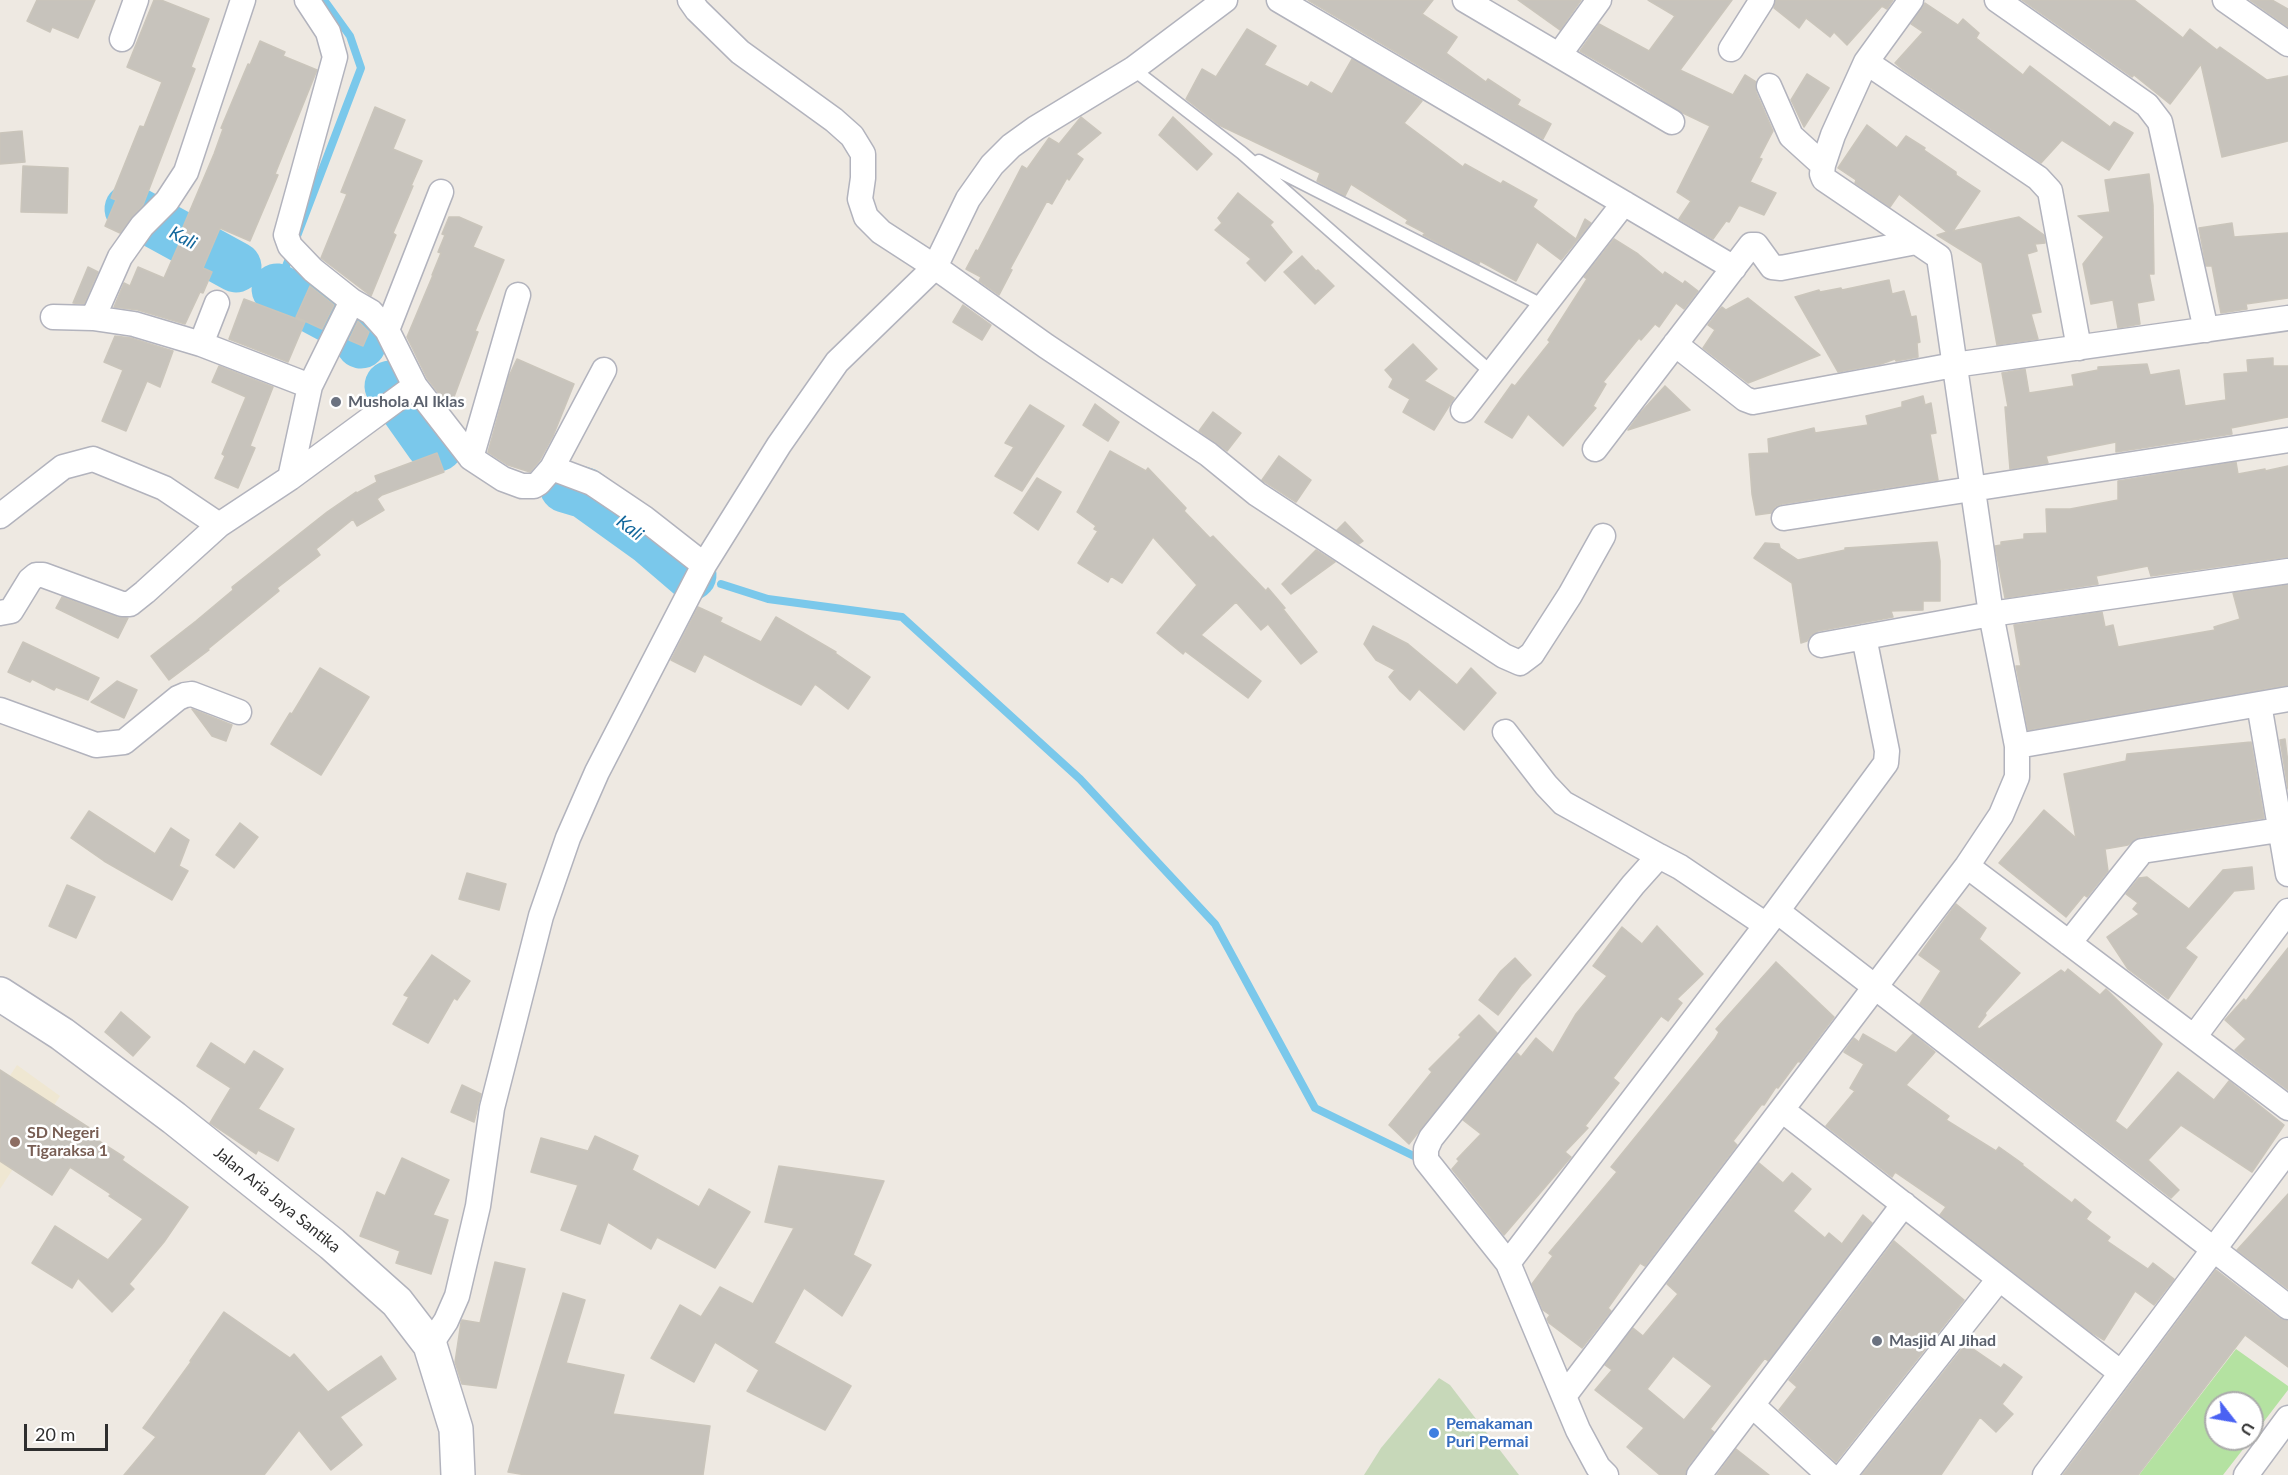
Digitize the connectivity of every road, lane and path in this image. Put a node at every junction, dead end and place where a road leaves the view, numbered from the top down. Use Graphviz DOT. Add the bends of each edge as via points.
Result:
graph roads {
  1 [pos="136,0"];
  2 [pos="243,0"];
  3 [pos="307,0"];
  4 [pos="690,0"];
  5 [pos="1225,0"];
  6 [pos="1279,0"];
  7 [pos="1465,0"];
  8 [pos="1599,0"];
  9 [pos="1762,0"];
  10 [pos="1911,0"];
  11 [pos="1997,0"];
  12 [pos="2225,0"];
  13 [pos="122,39"];
  14 [pos="2288,44"];
  15 [pos="1731,49"];
  16 [pos="1559,55"];
  17 [pos="1866,62"];
  18 [pos="1133,69"];
  19 [pos="1769,86"];
  20 [pos="1672,122"];
  21 [pos="1242,153"];
  22 [pos="1822,165"];
  23 [pos="441,192"];
  24 [pos="1624,203"];
  25 [pos="1916,242"];
  26 [pos="935,267"];
  27 [pos="1734,268"];
  28 [pos="518,295"];
  29 [pos="352,301"];
  30 [pos="217,303"];
  31 [pos="1544,306"];
  32 [pos="53,318"];
  33 [pos="93,318"];
  34 [pos="2288,318"];
  35 [pos="387,330"];
  36 [pos="2206,330"];
  37 [pos="201,344"];
  38 [pos="1676,344"];
  39 [pos="2079,348"];
  40 [pos="1954,365"];
  41 [pos="604,370"];
  42 [pos="1492,373"];
  43 [pos="310,386"];
  44 [pos="415,386"];
  45 [pos="1463,410"];
  46 [pos="2288,440"];
  47 [pos="1595,449"];
  48 [pos="471,458"];
  49 [pos="552,468"];
  50 [pos="290,478"];
  51 [pos="1973,489"];
  52 [pos="0,516"];
  53 [pos="1784,518"];
  54 [pos="219,525"];
  55 [pos="1604,536"];
  56 [pos="704,565"];
  57 [pos="2288,571"];
  58 [pos="0,613"];
  59 [pos="1991,614"];
  60 [pos="1864,637"];
  61 [pos="1821,645"];
  62 [pos="2288,699"];
  63 [pos="2259,704"];
  64 [pos="0,710"];
  65 [pos="239,712"];
  66 [pos="1505,732"];
  67 [pos="2017,746"];
  68 [pos="2279,830"];
  69 [pos="1659,856"];
  70 [pos="1967,866"];
  71 [pos="2288,874"];
  72 [pos="2288,911"];
  73 [pos="1772,918"];
  74 [pos="2069,943"];
  75 [pos="1876,987"];
  76 [pos="0,994"];
  77 [pos="2194,1037"];
  78 [pos="2288,1108"];
  79 [pos="1782,1110"];
  80 [pos="2288,1150"];
  81 [pos="1904,1204"];
  82 [pos="2214,1249"];
  83 [pos="1508,1263"];
  84 [pos="1999,1279"];
  85 [pos="2288,1307"];
  86 [pos="430,1345"];
  87 [pos="2121,1373"];
  88 [pos="1564,1396"];
  89 [pos="1752,1405"];
  90 [pos="2288,1418"];
  91 [pos="458,1475"];
  92 [pos="1606,1475"];
  93 [pos="1699,1475"];
  94 [pos="1829,1475"];
  95 [pos="1844,1475"];
  96 [pos="2045,1475"];
  97 [pos="2246,1475"];
  1 -- 13 [label="street"];
  2 -- 33 [label="street" via="186,172 120,256"];
  3 -- 29 [label="street" via="328,32 335,57 286,236 290,246 313,270"];
  4 -- 26 [label="street" via="740,52 852,136 862,154 860,199 866,217 881,232"];
  5 -- 18 [label="street"];
  6 -- 24 [label="street"];
  7 -- 16 [label="street"];
  8 -- 16 [label="street"];
  9 -- 15 [label="street"];
  10 -- 17 [label="street"];
  11 -- 36 [label="street" via="2147,105 2160,122"];
  12 -- 14 [label="street"];
  16 -- 20 [label="street"];
  17 -- 22 [label="street"];
  17 -- 39 [label="street" via="2050,190"];
  18 -- 21 [label="lane"];
  18 -- 26 [label="street" via="1036,128 992,165 968,199"];
  19 -- 22 [label="street" via="1791,136"];
  21 -- 31 [label="lane"];
  21 -- 42 [label="lane"];
  22 -- 25 [label="street" via="1824,179"];
  23 -- 35 [label="street"];
  24 -- 27 [label="street"];
  24 -- 31 [label="street"];
  25 -- 27 [label="street" via="1781,268 1772,267 1754,244"];
  25 -- 40 [label="street" via="1939,257"];
  26 -- 55 [label="street" via="1208,454 1257,494 1514,662 1520,663 1532,654"];
  26 -- 56 [label="street" via="837,362 778,445"];
  27 -- 38 [label="street"];
  28 -- 48 [label="street"];
  29 -- 35 [label="street" via="371,312"];
  29 -- 43 [label="street"];
  30 -- 37 [label="street"];
  31 -- 42 [label="street"];
  32 -- 33 [label="street"];
  33 -- 37 [label="street" via="134,324"];
  34 -- 36 [label="street"];
  35 -- 44 [label="street"];
  36 -- 39 [label="street"];
  37 -- 43 [label="street"];
  38 -- 40 [label="street" via="1753,402"];
  38 -- 47 [label="street"];
  39 -- 40 [label="street"];
  40 -- 51 [label="street"];
  41 -- 49 [label="street"];
  42 -- 45 [label="street"];
  43 -- 50 [label="street"];
  44 -- 48 [label="street"];
  44 -- 50 [label="street"];
  46 -- 51 [label="street"];
  48 -- 49 [label="street" via="503,479 522,486 534,486"];
  49 -- 56 [label="street" via="592,483"];
  50 -- 54 [label="street"];
  51 -- 53 [label="street"];
  51 -- 59 [label="street"];
  52 -- 54 [label="street" via="63,467 93,459 164,488"];
  54 -- 58 [label="street" via="130,604 43,575 30,580 11,611"];
  56 -- 86 [label="street" via="597,772 568,838 541,916 492,1108 478,1206 457,1296"];
  57 -- 59 [label="street"];
  59 -- 60 [label="street"];
  59 -- 67 [label="street"];
  60 -- 61 [label="street"];
  60 -- 73 [label="street" via="1887,751 1886,763"];
  62 -- 63 [label="street"];
  63 -- 67 [label="street"];
  63 -- 68 [label="street"];
  64 -- 65 [label="street" via="96,745 124,742 185,695 192,694"];
  66 -- 69 [label="street" via="1563,803"];
  67 -- 70 [label="street" via="2017,777 2011,794"];
  68 -- 71 [label="street"];
  68 -- 74 [label="street" via="2142,851"];
  69 -- 73 [label="street"];
  69 -- 83 [label="street" via="1426,1149 1426,1160"];
  70 -- 74 [label="street"];
  70 -- 75 [label="street"];
  72 -- 77 [label="street"];
  73 -- 75 [label="street"];
  73 -- 83 [label="street"];
  74 -- 77 [label="street"];
  75 -- 79 [label="street"];
  75 -- 82 [label="street"];
  76 -- 86 [label="street, Jalan Aria Jaya Santika" via="62,1034 174,1118 332,1244 397,1302"];
  77 -- 78 [label="street"];
  79 -- 81 [label="street"];
  79 -- 88 [label="street"];
  80 -- 82 [label="street"];
  81 -- 84 [label="street"];
  81 -- 89 [label="street"];
  82 -- 85 [label="street"];
  82 -- 87 [label="street"];
  83 -- 88 [label="street"];
  84 -- 87 [label="street"];
  84 -- 95 [label="street"];
  86 -- 91 [label="street, Jalan Aria Jaya Santika" via="456,1429"];
  87 -- 96 [label="street"];
  88 -- 92 [label="street" via="1578,1430"];
  89 -- 93 [label="street"];
  89 -- 94 [label="street"];
  90 -- 97 [label="street"];
}
